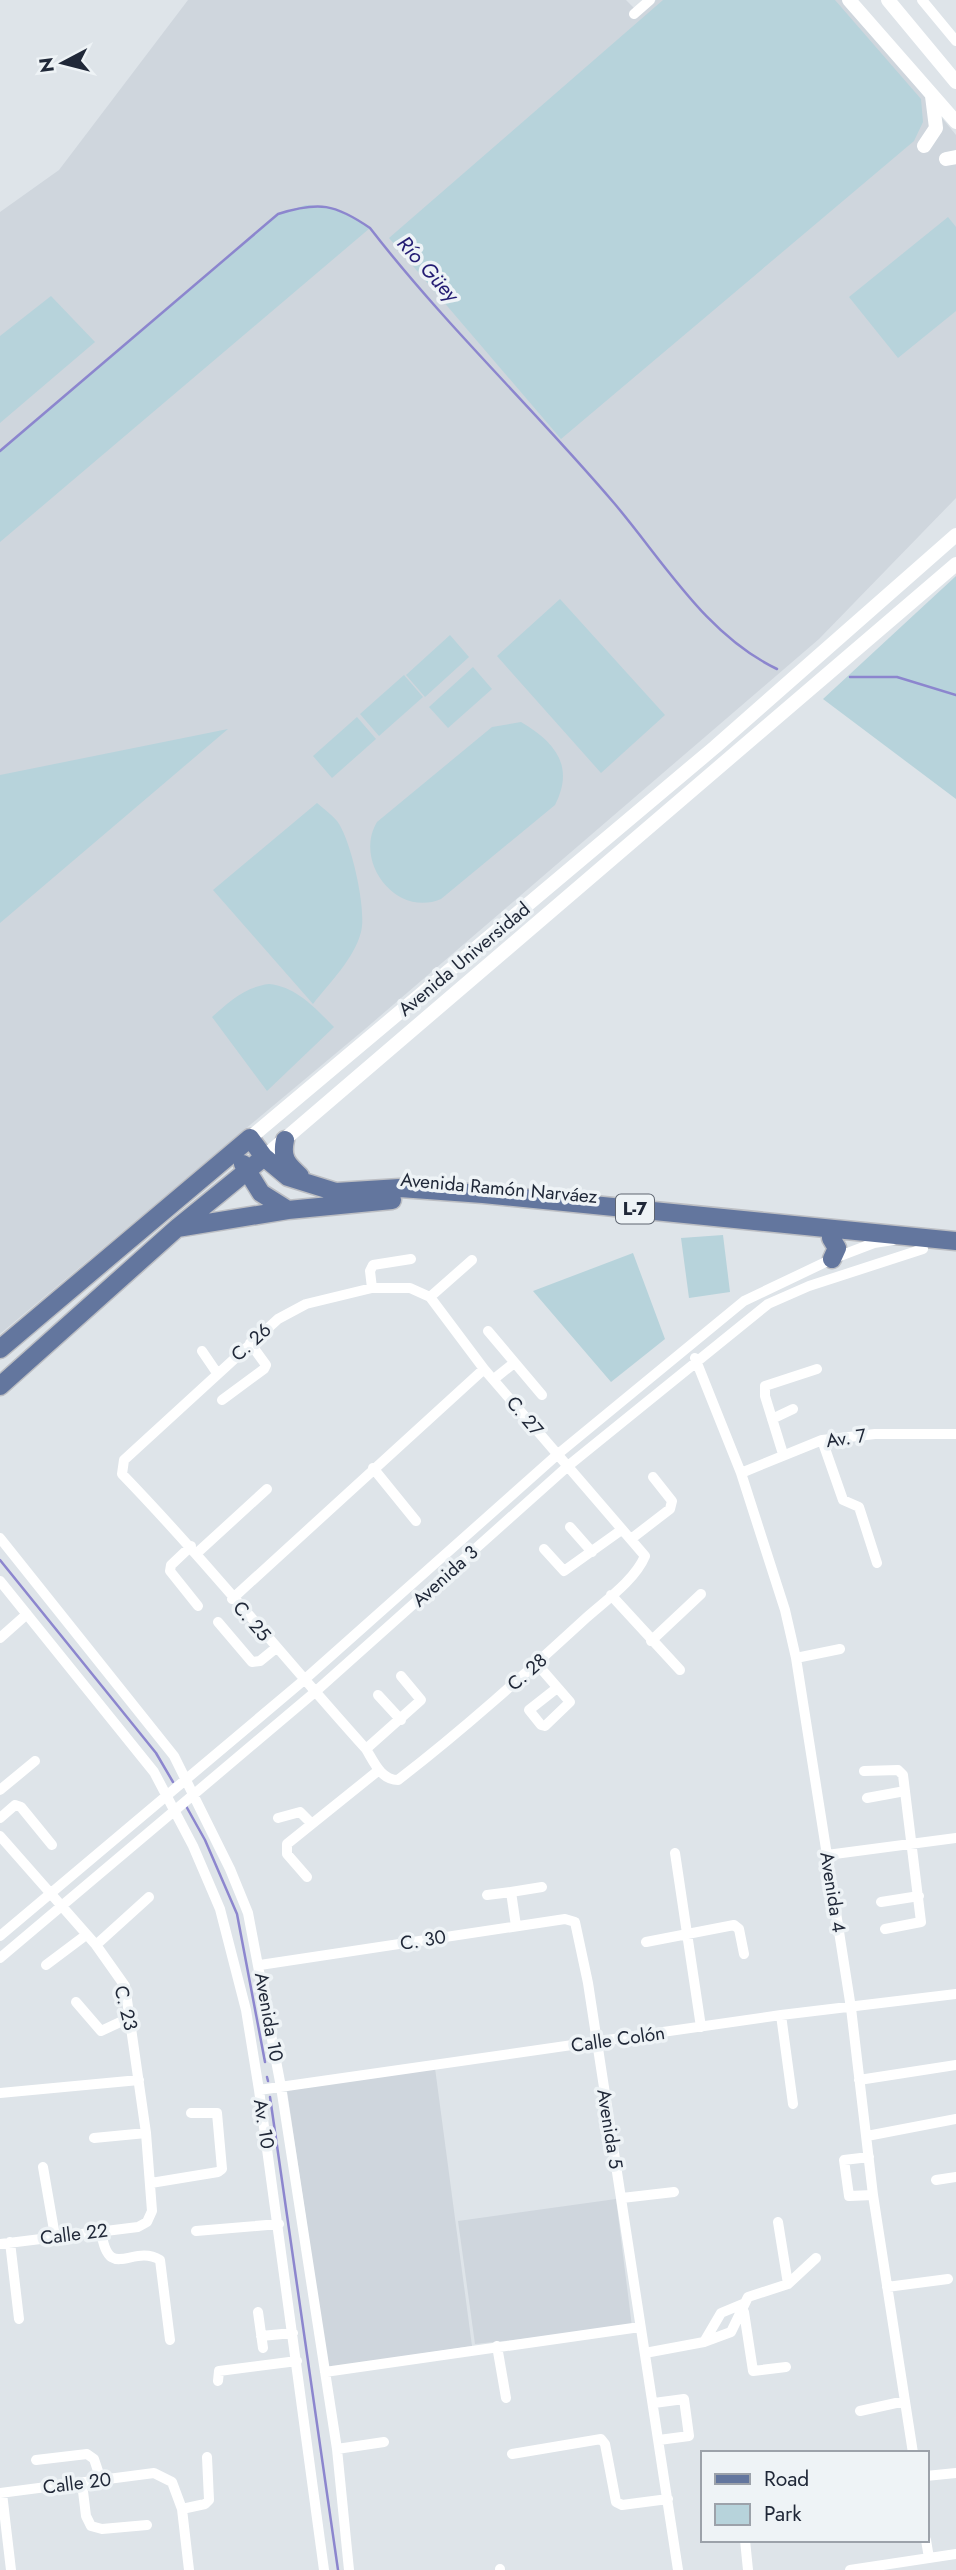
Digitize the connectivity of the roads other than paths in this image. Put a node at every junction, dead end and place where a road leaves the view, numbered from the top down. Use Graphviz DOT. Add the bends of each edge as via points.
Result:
graph roads {
  1 [pos="650,0"];
  2 [pos="849,0"];
  3 [pos="888,0"];
  4 [pos="929,3"];
  5 [pos="634,14"];
  6 [pos="956,41"];
  7 [pos="956,82"];
  8 [pos="931,92"];
  9 [pos="955,119"];
  10 [pos="924,146"];
  11 [pos="956,525"];
  12 [pos="956,535"];
  13 [pos="943,546"];
  14 [pos="956,564"];
  15 [pos="715,747"];
  16 [pos="727,763"];
  17 [pos="250,1138"];
  18 [pos="285,1140"];
  19 [pos="234,1150"];
  20 [pos="264,1157"];
  21 [pos="247,1171"];
  22 [pos="314,1188"];
  23 [pos="288,1210"];
  24 [pos="177,1228"];
  25 [pos="831,1238"];
  26 [pos="956,1241"];
  27 [pos="874,1243"];
  28 [pos="916,1243"];
  29 [pos="956,1253"];
  30 [pos="411,1259"];
  31 [pos="832,1259"];
  32 [pos="472,1260"];
  33 [pos="372,1288"];
  34 [pos="410,1288"];
  35 [pos="430,1297"];
  36 [pos="488,1331"];
  37 [pos="250,1343"];
  38 [pos="689,1347"];
  39 [pos="0,1349"];
  40 [pos="202,1351"];
  41 [pos="697,1361"];
  42 [pos="514,1363"];
  43 [pos="484,1369"];
  44 [pos="817,1369"];
  45 [pos="217,1373"];
  46 [pos="494,1380"];
  47 [pos="0,1387"];
  48 [pos="542,1395"];
  49 [pos="222,1400"];
  50 [pos="793,1409"];
  51 [pos="772,1419"];
  52 [pos="956,1434"];
  53 [pos="822,1440"];
  54 [pos="558,1454"];
  55 [pos="783,1454"];
  56 [pos="124,1460"];
  57 [pos="568,1466"];
  58 [pos="373,1468"];
  59 [pos="741,1473"];
  60 [pos="653,1477"];
  61 [pos="267,1489"];
  62 [pos="416,1521"];
  63 [pos="570,1527"];
  64 [pos="620,1531"];
  65 [pos="0,1538"];
  66 [pos="635,1544"];
  67 [pos="194,1549"];
  68 [pos="544,1549"];
  69 [pos="592,1552"];
  70 [pos="877,1563"];
  71 [pos="0,1581"];
  72 [pos="702,1594"];
  73 [pos="611,1595"];
  74 [pos="232,1599"];
  75 [pos="198,1606"];
  76 [pos="27,1614"];
  77 [pos="218,1622"];
  78 [pos="0,1638"];
  79 [pos="651,1641"];
  80 [pos="276,1648"];
  81 [pos="840,1649"];
  82 [pos="796,1658"];
  83 [pos="537,1664"];
  84 [pos="680,1670"];
  85 [pos="401,1676"];
  86 [pos="304,1680"];
  87 [pos="557,1688"];
  88 [pos="315,1692"];
  89 [pos="378,1695"];
  90 [pos="401,1720"];
  91 [pos="366,1749"];
  92 [pos="35,1761"];
  93 [pos="379,1770"];
  94 [pos="864,1771"];
  95 [pos="185,1777"];
  96 [pos="391,1780"];
  97 [pos="0,1790"];
  98 [pos="905,1791"];
  99 [pos="193,1792"];
  100 [pos="166,1796"];
  101 [pos="867,1798"];
  102 [pos="174,1810"];
  103 [pos="0,1818"];
  104 [pos="278,1818"];
  105 [pos="312,1824"];
  106 [pos="956,1838"];
  107 [pos="2,1843"];
  108 [pos="911,1843"];
  109 [pos="52,1845"];
  110 [pos="675,1853"];
  111 [pos="827,1855"];
  112 [pos="307,1877"];
  113 [pos="542,1887"];
  114 [pos="511,1892"];
  115 [pos="50,1893"];
  116 [pos="487,1895"];
  117 [pos="149,1896"];
  118 [pos="919,1896"];
  119 [pos="881,1902"];
  120 [pos="61,1905"];
  121 [pos="516,1926"];
  122 [pos="885,1929"];
  123 [pos="580,1931"];
  124 [pos="86,1935"];
  125 [pos="689,1935"];
  126 [pos="0,1936"];
  127 [pos="646,1942"];
  128 [pos="96,1945"];
  129 [pos="744,1954"];
  130 [pos="0,1958"];
  131 [pos="46,1965"];
  132 [pos="260,1965"];
  133 [pos="956,1994"];
  134 [pos="76,2002"];
  135 [pos="851,2007"];
  136 [pos="780,2015"];
  137 [pos="131,2017"];
  138 [pos="701,2027"];
  139 [pos="596,2042"];
  140 [pos="956,2065"];
  141 [pos="277,2067"];
  142 [pos="256,2071"];
  143 [pos="139,2080"];
  144 [pos="859,2080"];
  145 [pos="281,2087"];
  146 [pos="259,2091"];
  147 [pos="0,2093"];
  148 [pos="793,2104"];
  149 [pos="191,2113"];
  150 [pos="956,2119"];
  151 [pos="146,2133"];
  152 [pos="867,2136"];
  153 [pos="94,2138"];
  154 [pos="869,2157"];
  155 [pos="43,2167"];
  156 [pos="956,2177"];
  157 [pos="936,2180"];
  158 [pos="151,2183"];
  159 [pos="674,2192"];
  160 [pos="873,2194"];
  161 [pos="622,2198"];
  162 [pos="147,2221"];
  163 [pos="778,2222"];
  164 [pos="279,2224"];
  165 [pos="101,2230"];
  166 [pos="196,2231"];
  167 [pos="55,2236"];
  168 [pos="5,2243"];
  169 [pos="816,2259"];
  170 [pos="948,2279"];
  171 [pos="788,2284"];
  172 [pos="887,2287"];
  173 [pos="744,2308"];
  174 [pos="258,2312"];
  175 [pos="19,2319"];
  176 [pos="640,2328"];
  177 [pos="293,2333"];
  178 [pos="170,2340"];
  179 [pos="704,2342"];
  180 [pos="497,2346"];
  181 [pos="645,2353"];
  182 [pos="298,2361"];
  183 [pos="786,2367"];
  184 [pos="324,2372"];
  185 [pos="218,2381"];
  186 [pos="506,2398"];
  187 [pos="905,2401"];
  188 [pos="654,2403"];
  189 [pos="860,2411"];
  190 [pos="659,2440"];
  191 [pos="384,2442"];
  192 [pos="337,2449"];
  193 [pos="913,2451"];
  194 [pos="512,2454"];
  195 [pos="206,2457"];
  196 [pos="36,2460"];
  197 [pos="956,2473"];
  198 [pos="928,2476"];
  199 [pos="101,2480"];
  200 [pos="82,2483"];
  201 [pos="1,2493"];
  202 [pos="668,2499"];
  203 [pos="181,2509"];
  204 [pos="147,2525"];
  205 [pos="4,2539"];
  206 [pos="745,2542"];
  207 [pos="926,2542"];
  208 [pos="956,2554"];
  209 [pos="929,2558"];
  210 [pos="7,2566"];
  211 [pos="189,2570"];
  212 [pos="324,2570"];
  213 [pos="349,2570"];
  214 [pos="678,2570"];
  215 [pos="748,2570"];
  216 [pos="852,2570"];
  1 -- 5 [label="street"];
  2 -- 8 [label="street"];
  3 -- 7 [label="street"];
  4 -- 6 [label="street"];
  8 -- 9 [label="street"];
  8 -- 10 [label="street" via="936,128"];
  11 -- 13 [label="street"];
  12 -- 13 [label="street, Avenida Universidad"];
  13 -- 15 [label="street, Avenida Universidad"];
  14 -- 16 [label="street, Avenida Universidad"];
  15 -- 16 [label="street"];
  15 -- 17 [label="street, Avenida Universidad"];
  16 -- 18 [label="street, Avenida Universidad"];
  17 -- 19 [label="main road, Avenida Universidad"];
  17 -- 20 [label="main road, Avenida Ramón Narváez / L-7"];
  18 -- 20 [label="street, Avenida Universidad"];
  18 -- 22 [label="main road" via="282,1154 287,1164"];
  19 -- 21 [label="main road"];
  19 -- 39 [label="main road, Avenida Universidad"];
  20 -- 21 [label="main road, Avenida Universidad"];
  20 -- 22 [label="main road, Avenida Ramón Narváez / L-7" via="288,1177"];
  21 -- 23 [label="main road" via="261,1193"];
  21 -- 24 [label="main road, Avenida Universidad"];
  22 -- 28 [label="main road, Avenida Ramón Narváez / L-7" via="484,1194"];
  23 -- 24 [label="main road, Avenida Ramón Narváez"];
  23 -- 25 [label="main road, Avenida Ramón Narváez / L-7" via="392,1200"];
  24 -- 47 [label="main road, Avenida Universidad"];
  25 -- 27 [label="main road, Avenida Ramón Narváez / L-7"];
  25 -- 31 [label="main road" via="837,1248"];
  26 -- 28 [label="main road, Avenida Ramón Narváez / L-7"];
  27 -- 28 [label="main road, Avenida Ramón Narváez / L-7"];
  27 -- 31 [label="street, Avenida 3"];
  28 -- 29 [label="main road, Avenida Ramón Narváez / L-7"];
  28 -- 41 [label="street, Avenida 3" via="768,1304"];
  30 -- 33 [label="street" via="373,1265"];
  31 -- 38 [label="street, Avenida 3" via="744,1301"];
  32 -- 35 [label="street"];
  33 -- 34 [label="street, C. 26"];
  33 -- 37 [label="street, C. 26" via="306,1304 278,1319"];
  34 -- 35 [label="street, C. 27"];
  35 -- 43 [label="street, C. 27"];
  36 -- 42 [label="street"];
  37 -- 45 [label="street, C. 26"];
  37 -- 49 [label="street" via="266,1365"];
  38 -- 41 [label="street, Avenida 4"];
  38 -- 54 [label="street, Avenida 3"];
  40 -- 45 [label="street"];
  41 -- 57 [label="street, Avenida 3"];
  41 -- 59 [label="street, Avenida 4"];
  42 -- 46 [label="street"];
  42 -- 48 [label="street"];
  43 -- 46 [label="street, C. 27"];
  43 -- 58 [label="street"];
  44 -- 51 [label="street" via="765,1386"];
  45 -- 56 [label="street, C. 26"];
  46 -- 54 [label="street, C. 27"];
  50 -- 51 [label="street"];
  51 -- 55 [label="street"];
  52 -- 53 [label="street, Av. 7" via="875,1434"];
  53 -- 55 [label="street, Av. 7"];
  53 -- 70 [label="street" via="843,1500 859,1507"];
  54 -- 57 [label="street, C. 27"];
  54 -- 86 [label="street, Avenida 3"];
  55 -- 59 [label="street, Av. 7"];
  56 -- 67 [label="street, C. 25" via="122,1474"];
  57 -- 64 [label="street, C. 27"];
  57 -- 88 [label="street, Avenida 3"];
  58 -- 62 [label="street"];
  58 -- 74 [label="street"];
  59 -- 82 [label="street, Avenida 4"];
  60 -- 66 [label="street" via="673,1501"];
  61 -- 67 [label="street"];
  63 -- 69 [label="street"];
  64 -- 66 [label="street, C. 27"];
  64 -- 69 [label="street"];
  65 -- 95 [label="street, Avenida 10" via="174,1756"];
  66 -- 73 [label="street, C. 28" via="645,1556 642,1565"];
  67 -- 74 [label="street, C. 25"];
  67 -- 75 [label="street" via="171,1565 170,1571"];
  68 -- 69 [label="street" via="564,1571"];
  71 -- 76 [label="street, Av. 10"];
  72 -- 79 [label="street"];
  73 -- 79 [label="street"];
  73 -- 83 [label="street, C. 28"];
  74 -- 80 [label="street, C. 25"];
  76 -- 78 [label="street"];
  76 -- 100 [label="street, Av. 10" via="154,1772"];
  77 -- 80 [label="street" via="252,1661 260,1661"];
  79 -- 84 [label="street"];
  80 -- 86 [label="street, C. 25"];
  81 -- 82 [label="street"];
  82 -- 111 [label="street, Avenida 4"];
  83 -- 87 [label="street"];
  83 -- 96 [label="street, C. 28" via="407,1773"];
  85 -- 90 [label="street" via="421,1700"];
  86 -- 88 [label="street, C. 25"];
  86 -- 95 [label="street, Avenida 3"];
  88 -- 91 [label="street, C. 25"];
  88 -- 99 [label="street, Avenida 3"];
  89 -- 90 [label="street"];
  90 -- 91 [label="street"];
  91 -- 93 [label="street, C. 25"];
  92 -- 97 [label="street"];
  93 -- 96 [label="street, C. 25"];
  93 -- 105 [label="street"];
  94 -- 98 [label="street" via="901,1772"];
  95 -- 99 [label="street, Avenida 10"];
  95 -- 100 [label="street, Avenida 3"];
  98 -- 101 [label="street"];
  98 -- 108 [label="street"];
  99 -- 102 [label="street, Avenida 3"];
  99 -- 132 [label="street, Avenida 10" via="248,1913"];
  100 -- 102 [label="street, Av. 10"];
  100 -- 115 [label="street, Avenida 3"];
  102 -- 120 [label="street, Avenida 3"];
  102 -- 142 [label="street, Av. 10" via="220,1909"];
  103 -- 109 [label="street" via="15,1805 21,1807"];
  104 -- 105 [label="street" via="300,1812"];
  105 -- 112 [label="street" via="285,1848"];
  106 -- 108 [label="street"];
  107 -- 115 [label="street, C. 23"];
  108 -- 111 [label="street"];
  108 -- 118 [label="street"];
  110 -- 125 [label="street"];
  111 -- 135 [label="street, Avenida 4"];
  113 -- 114 [label="street"];
  114 -- 116 [label="street"];
  114 -- 121 [label="street"];
  115 -- 120 [label="street, C. 23"];
  115 -- 126 [label="street, Avenida 3"];
  117 -- 128 [label="street"];
  118 -- 119 [label="street"];
  118 -- 122 [label="street" via="920,1922"];
  120 -- 124 [label="street, C. 23"];
  120 -- 130 [label="street, Avenida 3"];
  121 -- 123 [label="street, C. 30" via="565,1919 575,1922"];
  121 -- 132 [label="street, C. 30"];
  123 -- 139 [label="street, Avenida 5"];
  124 -- 128 [label="street, C. 23"];
  124 -- 131 [label="street"];
  125 -- 127 [label="street"];
  125 -- 129 [label="street" via="734,1925"];
  125 -- 138 [label="street"];
  128 -- 137 [label="street, C. 23" via="125,1986"];
  132 -- 141 [label="street, Avenida 10"];
  133 -- 135 [label="street, Calle Colón"];
  134 -- 137 [label="street" via="100,2031"];
  135 -- 136 [label="street, Calle Colón"];
  135 -- 144 [label="street, Avenida 4"];
  136 -- 138 [label="street, Calle Colón"];
  136 -- 148 [label="street"];
  137 -- 143 [label="street, C. 23"];
  138 -- 139 [label="street, Calle Colón"];
  139 -- 145 [label="street, Calle Colón"];
  139 -- 161 [label="street, Avenida 5"];
  140 -- 144 [label="street"];
  141 -- 142 [label="street"];
  141 -- 145 [label="street, Avenida 10"];
  142 -- 146 [label="street, Av. 10"];
  143 -- 147 [label="street"];
  143 -- 151 [label="street, C. 23"];
  144 -- 152 [label="street, Avenida 4"];
  145 -- 146 [label="street, Calle Colón"];
  145 -- 184 [label="street, Avenida 10"];
  146 -- 164 [label="street, Av. 10"];
  149 -- 158 [label="street" via="217,2113 222,2169"];
  150 -- 152 [label="street"];
  151 -- 153 [label="street"];
  151 -- 158 [label="street, C. 23"];
  152 -- 154 [label="street, Avenida 4"];
  154 -- 160 [label="street, Avenida 4"];
  154 -- 160 [label="street" via="844,2161 849,2196"];
  155 -- 167 [label="street"];
  156 -- 157 [label="street"];
  158 -- 162 [label="street, C. 23" via="152,2211"];
  159 -- 161 [label="street"];
  160 -- 172 [label="street, Avenida 4"];
  161 -- 176 [label="street, Avenida 5"];
  162 -- 165 [label="street, Calle 22" via="138,2227"];
  163 -- 171 [label="street"];
  164 -- 166 [label="street"];
  164 -- 177 [label="street, Av. 10"];
  165 -- 167 [label="street, Calle 22"];
  165 -- 178 [label="street" via="108,2256 160,2260"];
  167 -- 168 [label="street, Calle 22"];
  168 -- 175 [label="street"];
  169 -- 171 [label="street"];
  170 -- 172 [label="street"];
  171 -- 173 [label="street" via="754,2293"];
  172 -- 187 [label="street, Avenida 4"];
  173 -- 179 [label="street" via="731,2332"];
  173 -- 179 [label="street" via="720,2313"];
  173 -- 183 [label="street" via="753,2371"];
  174 -- 177 [label="street" via="262,2342"];
  176 -- 180 [label="street"];
  176 -- 181 [label="street, Avenida 5"];
  177 -- 182 [label="street, Av. 10"];
  179 -- 181 [label="street"];
  180 -- 184 [label="street"];
  180 -- 186 [label="street"];
  181 -- 188 [label="street, Avenida 5"];
  182 -- 185 [label="street" via="219,2371"];
  182 -- 212 [label="street, Av. 10"];
  184 -- 192 [label="street, Avenida 10"];
  187 -- 189 [label="street"];
  187 -- 193 [label="street, Avenida 4"];
  188 -- 190 [label="street, Avenida 5"];
  188 -- 190 [label="street" via="684,2399 689,2436"];
  190 -- 202 [label="street, Avenida 5"];
  191 -- 192 [label="street"];
  192 -- 213 [label="street, Avenida 10"];
  194 -- 202 [label="street" via="601,2439 616,2502"];
  195 -- 203 [label="street" via="209,2500"];
  196 -- 199 [label="street" via="88,2454"];
  197 -- 198 [label="street"];
  199 -- 200 [label="street, Calle 20"];
  199 -- 203 [label="street, Calle 20" via="154,2473 172,2482"];
  200 -- 201 [label="street, Calle 20"];
  200 -- 204 [label="street" via="91,2526"];
  201 -- 205 [label="street"];
  202 -- 214 [label="street, Avenida 5"];
  203 -- 211 [label="street"];
  205 -- 210 [label="street"];
  206 -- 215 [label="street"];
  207 -- 209 [label="street"];
  208 -- 209 [label="street"];
  209 -- 216 [label="street"];
}
